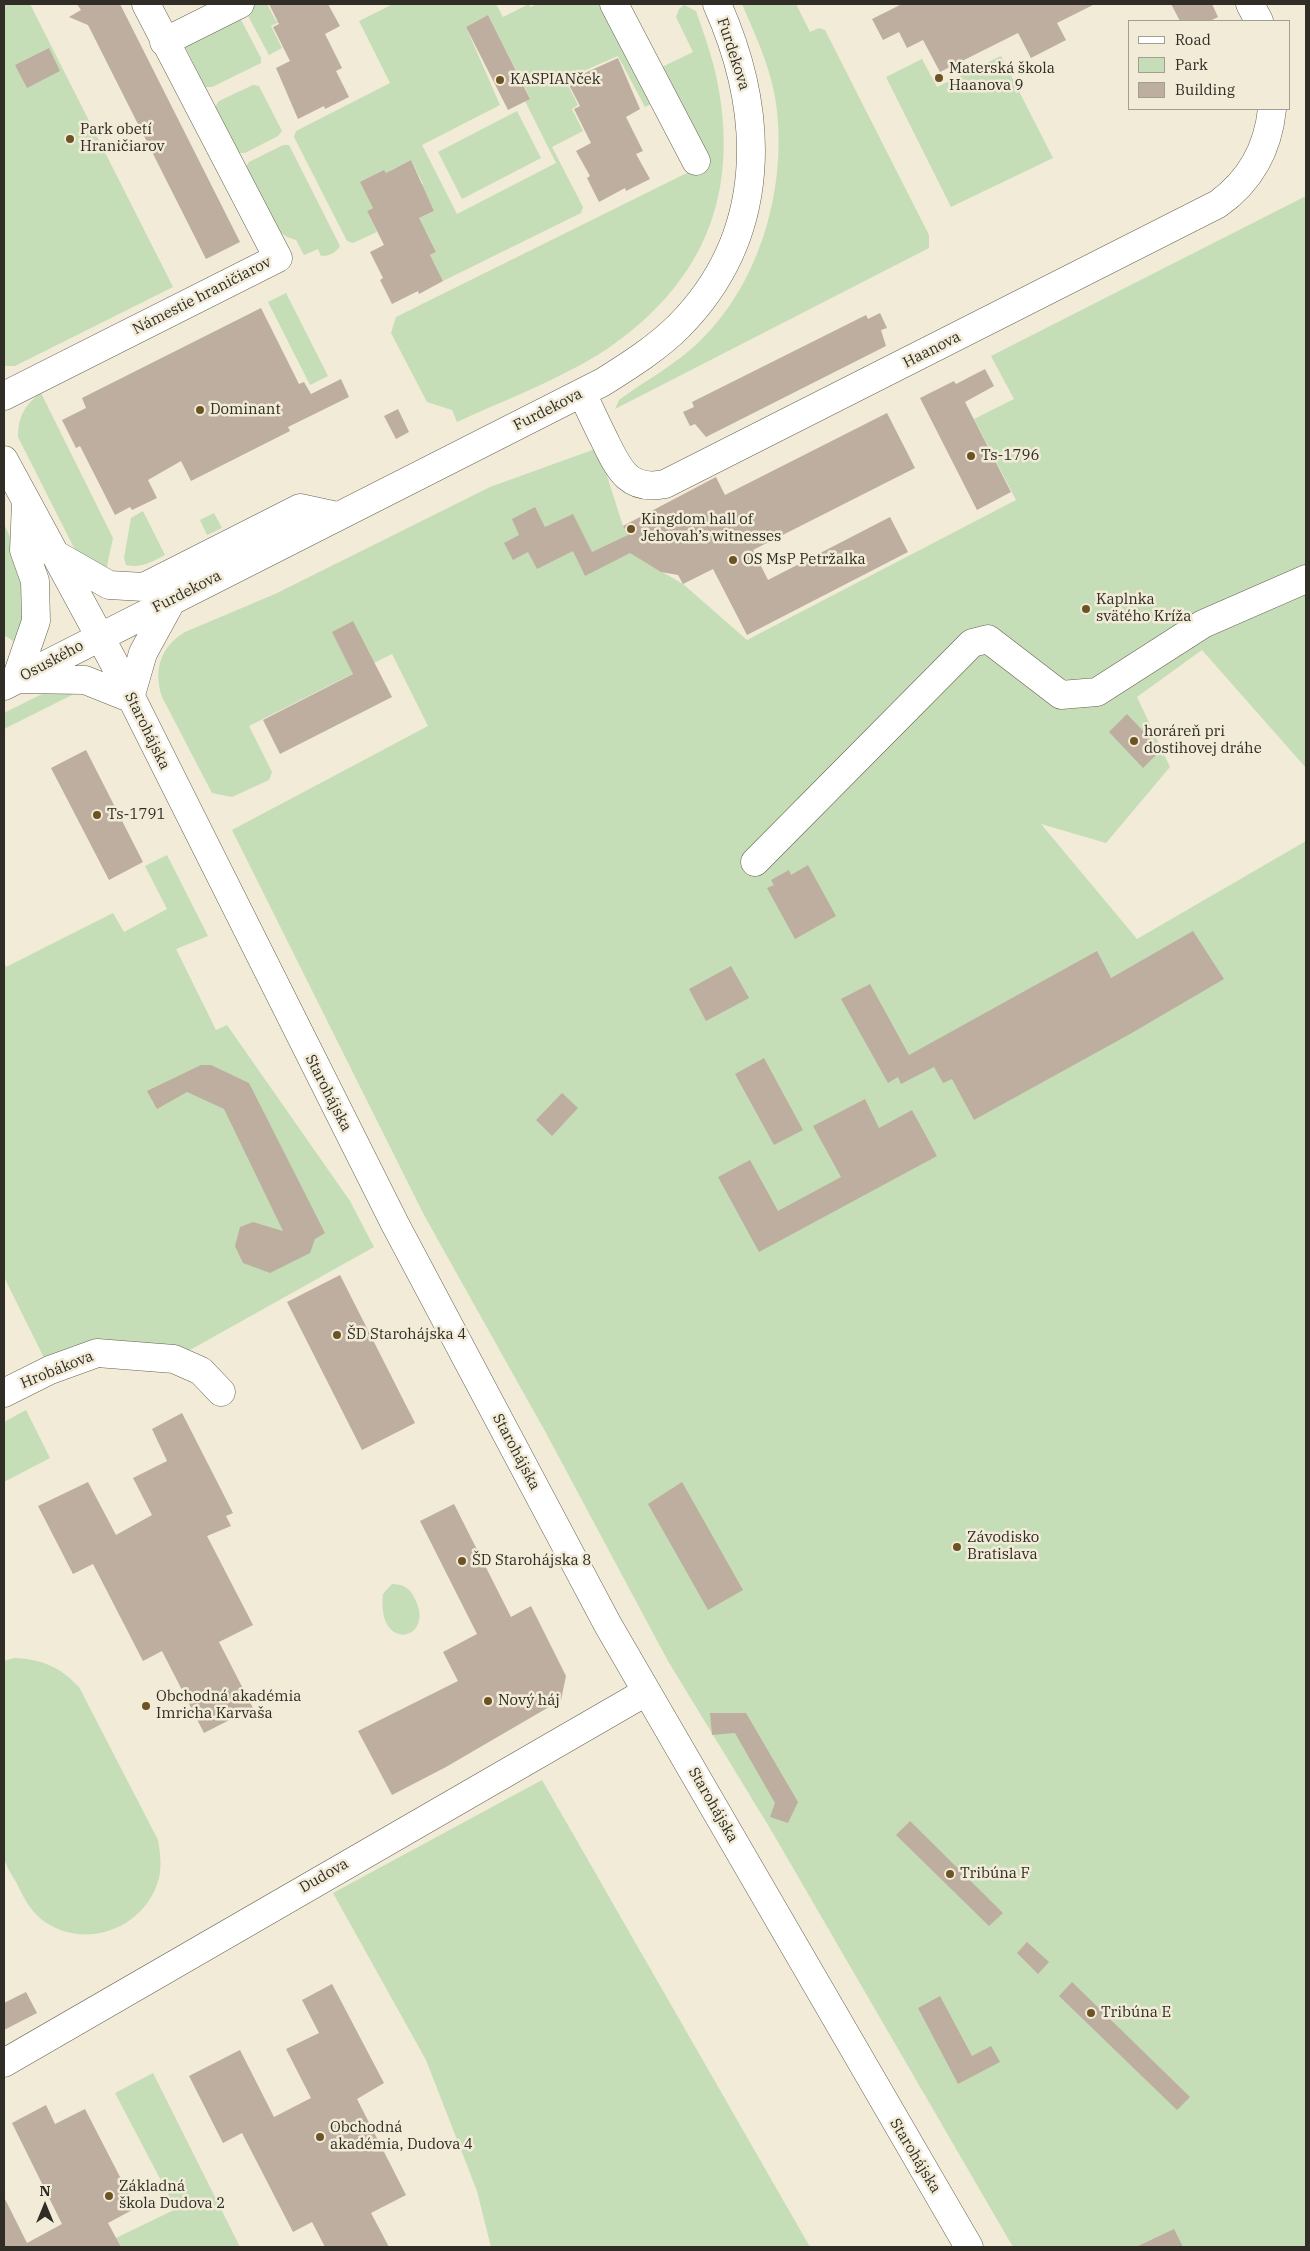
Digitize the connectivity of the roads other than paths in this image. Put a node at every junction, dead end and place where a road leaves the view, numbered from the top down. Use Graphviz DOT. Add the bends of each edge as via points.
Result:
graph roads {
  1 [pos="146,4"];
  2 [pos="240,4"];
  3 [pos="614,4"];
  4 [pos="717,4"];
  5 [pos="1250,4"];
  6 [pos="1258,20"];
  7 [pos="164,42"];
  8 [pos="1272,110"];
  9 [pos="696,160"];
  10 [pos="582,393"];
  11 [pos="4,396"];
  12 [pos="4,460"];
  13 [pos="26,503"];
  14 [pos="337,516"];
  15 [pos="52,552"];
  16 [pos="1306,579"];
  17 [pos="172,600"];
  18 [pos="100,636"];
  19 [pos="10,683"];
  20 [pos="130,698"];
  21 [pos="755,862"];
  22 [pos="221,1392"];
  23 [pos="4,1393"];
  24 [pos="646,1692"];
  25 [pos="4,2063"];
  26 [pos="969,2247"];
  1 -- 7 [label="street, Námestie hraničiarov"];
  2 -- 7 [label="street"];
  3 -- 9 [label="street"];
  4 -- 10 [label="street, Furdekova" via="739,64 751,125 749,182 736,236 710,289 680,324 645,355"];
  5 -- 6 [label="street"];
  7 -- 11 [label="street, Námestie hraničiarov" via="278,258"];
  8 -- 10 [label="street, Haanova" via="1267,135 1255,166 1218,204 665,484 643,485 630,480 619,470"];
  10 -- 14 [label="street, Furdekova"];
  12 -- 13 [label="street"];
  13 -- 15 [label="street"];
  13 -- 19 [label="street" via="24,550 35,581 36,622"];
  14 -- 15 [label="street" via="300,508 144,587 109,585"];
  14 -- 17 [label="street, Furdekova"];
  15 -- 18 [label="street"];
  16 -- 21 [label="street" via="1203,624 1097,692 1061,695 988,639 972,643"];
  17 -- 18 [label="street, Furdekova"];
  17 -- 20 [label="street" via="142,653"];
  18 -- 19 [label="street, Osuského"];
  18 -- 20 [label="street, Starohájska"];
  19 -- 20 [label="street" via="85,680"];
  20 -- 24 [label="street, Starohájska" via="395,1224"];
  22 -- 23 [label="street, Hrobákova" via="201,1371 174,1359 97,1353 50,1370"];
  24 -- 25 [label="street, Dudova"];
  24 -- 26 [label="street, Starohájska"];
}
